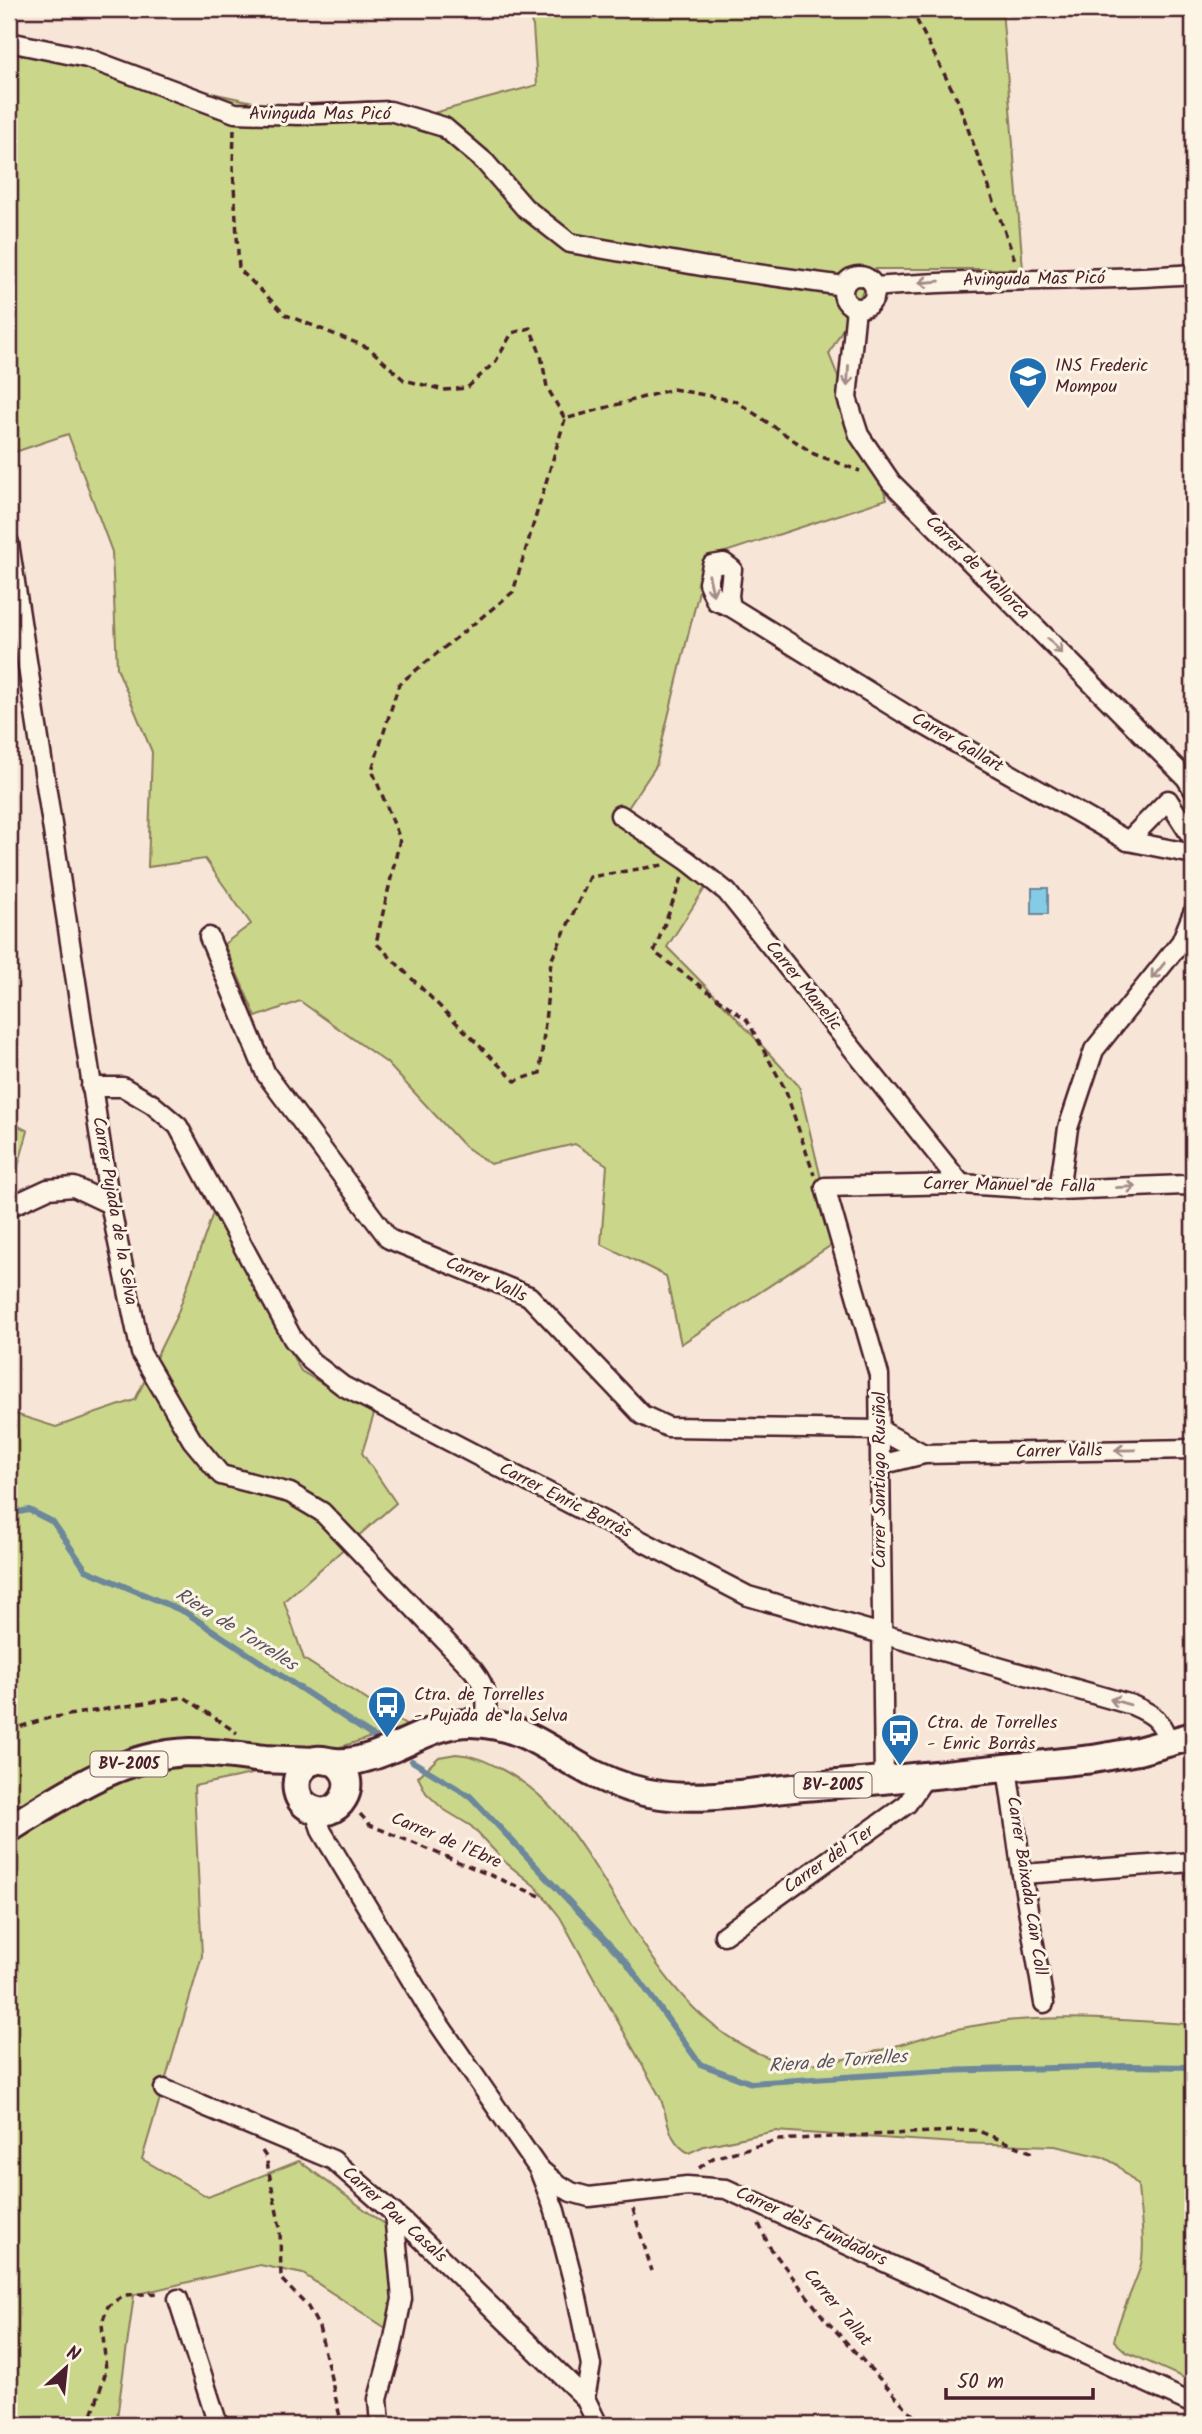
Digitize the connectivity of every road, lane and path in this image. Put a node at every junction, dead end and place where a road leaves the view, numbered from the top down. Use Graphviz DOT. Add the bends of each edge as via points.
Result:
graph roads {
  1 [pos="911,9"];
  2 [pos="9,42"];
  3 [pos="235,113"];
  4 [pos="1193,274"];
  5 [pos="1023,281"];
  6 [pos="844,286"];
  7 [pos="875,287"];
  8 [pos="856,308"];
  9 [pos="565,419"];
  10 [pos="891,482"];
  11 [pos="9,542"];
  12 [pos="731,607"];
  13 [pos="1193,789"];
  14 [pos="620,815"];
  15 [pos="1193,839"];
  16 [pos="1128,841"];
  17 [pos="1193,854"];
  18 [pos="688,861"];
  19 [pos="1193,913"];
  20 [pos="209,937"];
  21 [pos="91,1087"];
  22 [pos="961,1184"];
  23 [pos="825,1187"];
  24 [pos="1193,1188"];
  25 [pos="1059,1190"];
  26 [pos="110,1203"];
  27 [pos="9,1207"];
  28 [pos="880,1430"];
  29 [pos="1193,1449"];
  30 [pos="924,1454"];
  31 [pos="880,1465"];
  32 [pos="881,1634"];
  33 [pos="485,1724"];
  34 [pos="9,1730"];
  35 [pos="1181,1740"];
  36 [pos="391,1750"];
  37 [pos="260,1758"];
  38 [pos="324,1761"];
  39 [pos="1007,1768"];
  40 [pos="926,1776"];
  41 [pos="884,1780"];
  42 [pos="296,1786"];
  43 [pos="346,1795"];
  44 [pos="314,1810"];
  45 [pos="9,1829"];
  46 [pos="1193,1861"];
  47 [pos="1022,1874"];
  48 [pos="545,1898"];
  49 [pos="724,1935"];
  50 [pos="1044,2003"];
  51 [pos="164,2089"];
  52 [pos="244,2122"];
  53 [pos="1033,2152"];
  54 [pos="538,2168"];
  55 [pos="692,2172"];
  56 [pos="628,2194"];
  57 [pos="746,2196"];
  58 [pos="394,2213"];
  59 [pos="652,2270"];
  60 [pos="178,2299"];
  61 [pos="585,2398"];
  62 [pos="1193,2404"];
  63 [pos="89,2425"];
  64 [pos="218,2425"];
  65 [pos="347,2425"];
  66 [pos="380,2425"];
  67 [pos="598,2425"];
  68 [pos="922,2425"];
  1 -- 5 [label="path" via="958,101"];
  2 -- 3 [label="street, Avinguda Mas Picó" via="87,58"];
  3 -- 6 [label="street, Avinguda Mas Picó" via="390,111 444,127 485,162 524,207 570,243"];
  3 -- 9 [label="path" via="239,269 286,315 369,348 404,380 444,390 467,388 496,361 512,333 530,328 547,387"];
  4 -- 5 [label="street, Avinguda Mas Picó"];
  5 -- 7 [label="street, Avinguda Mas Picó, one-way"];
  6 -- 7 [label="street, Avinguda Mas Picó" via="858,275 870,279"];
  6 -- 8 [label="street" via="844,299"];
  7 -- 8 [label="street" via="872,303"];
  8 -- 10 [label="street, Carrer de Mallorca, one-way" via="847,398 859,435"];
  9 -- 10 [label="path" via="673,388 736,401 814,454"];
  9 -- 18 [label="path" via="513,592 399,684 372,770 400,839 376,943 515,1081 540,1073 551,961 590,877"];
  10 -- 13 [label="street, Carrer de Mallorca, one-way"];
  11 -- 21 [label="street, Carrer Pujada de la Selva"];
  12 -- 16 [label="street, Carrer Gallart" via="905,714"];
  14 -- 18 [label="street, Carrer Manelic"];
  15 -- 16 [label="street" via="1168,800"];
  16 -- 17 [label="street, Carrer Gallart"];
  18 -- 22 [label="street, Carrer Manelic" via="727,892"];
  18 -- 23 [label="path" via="654,952 747,1020 785,1088 815,1176"];
  19 -- 25 [label="street, one-way" via="1181,942 1094,1050 1068,1128"];
  20 -- 28 [label="street, Carrer Valls" via="266,1074 389,1239 529,1296 642,1415 668,1427"];
  21 -- 26 [label="street, Carrer Pujada de la Selva"];
  21 -- 32 [label="street, Carrer Enric Borràs" via="123,1087 178,1126 293,1339 310,1361 343,1386 748,1596"];
  22 -- 23 [label="street, Carrer Manuel de Falla"];
  22 -- 25 [label="street, Carrer Manuel de Falla"];
  23 -- 28 [label="street, Carrer Santiago Rusiñol" via="880,1375"];
  25 -- 24 [label="street, Carrer Manuel de Falla, one-way"];
  26 -- 27 [label="street" via="74,1187 48,1189"];
  26 -- 33 [label="street, Carrer Pujada de la Selva" via="141,1353 192,1440 221,1475 290,1493 322,1512 484,1684"];
  28 -- 30 [label="street, Carrer Valls"];
  28 -- 31 [label="street, Carrer Santiago Rusiñol"];
  29 -- 30 [label="street, Carrer Valls, one-way"];
  30 -- 31 [label="street, Carrer Valls"];
  31 -- 32 [label="street, Carrer Santiago Rusiñol"];
  35 -- 32 [label="street, Carrer Enric Borràs, one-way" via="1153,1714 1132,1705"];
  32 -- 41 [label="street, Carrer Santiago Rusiñol"];
  33 -- 36 [label="main road, BV-2005" via="449,1726"];
  33 -- 41 [label="main road, BV-2005" via="514,1730 630,1790 664,1796"];
  34 -- 37 [label="path" via="49,1718 184,1698 233,1729"];
  35 -- 39 [label="main road, BV-2005" via="1093,1759"];
  36 -- 38 [label="main road, BV-2005" via="351,1761"];
  36 -- 43 [label="main road, BV-2005"];
  37 -- 38 [label="main road, BV-2005"];
  37 -- 42 [label="main road"];
  37 -- 45 [label="main road, BV-2005" via="189,1752 155,1756 76,1788"];
  38 -- 42 [label="main road" via="301,1770"];
  38 -- 43 [label="main road" via="346,1773"];
  39 -- 40 [label="main road, BV-2005"];
  39 -- 47 [label="street, Carrer Baixada Can Coll"];
  40 -- 41 [label="main road, BV-2005"];
  40 -- 49 [label="street, Carrer del Ter" via="907,1804"];
  42 -- 44 [label="main road" via="303,1803"];
  43 -- 44 [label="main road, BV-2005" via="331,1810"];
  43 -- 48 [label="path, Carrer de l'Ebre" via="370,1825"];
  44 -- 54 [label="street, Carrer dels Fundadors" via="322,1832 430,2011"];
  46 -- 47 [label="street"];
  47 -- 50 [label="street, Carrer Baixada Can Coll"];
  51 -- 52 [label="street, Carrer Pau Casals"];
  52 -- 58 [label="street, Carrer Pau Casals" via="333,2160"];
  52 -- 65 [label="path" via="265,2157 280,2228 281,2279 319,2327 341,2421"];
  53 -- 55 [label="path" via="976,2130 778,2140 713,2158"];
  54 -- 56 [label="street, Carrer dels Fundadors" via="571,2192 589,2197"];
  54 -- 61 [label="street" via="555,2211 591,2365"];
  56 -- 57 [label="street, Carrer dels Fundadors" via="707,2186"];
  56 -- 59 [label="path"];
  57 -- 62 [label="street, Carrer dels Fundadors"];
  57 -- 68 [label="path, Carrer Tallat" via="769,2246 800,2287"];
  58 -- 61 [label="street, Carrer Pau Casals"];
  58 -- 66 [label="street" via="402,2299 377,2399"];
  60 -- 63 [label="path" via="158,2292 124,2295 108,2306 103,2323 106,2371"];
  60 -- 64 [label="street"];
  61 -- 67 [label="street"];
}
